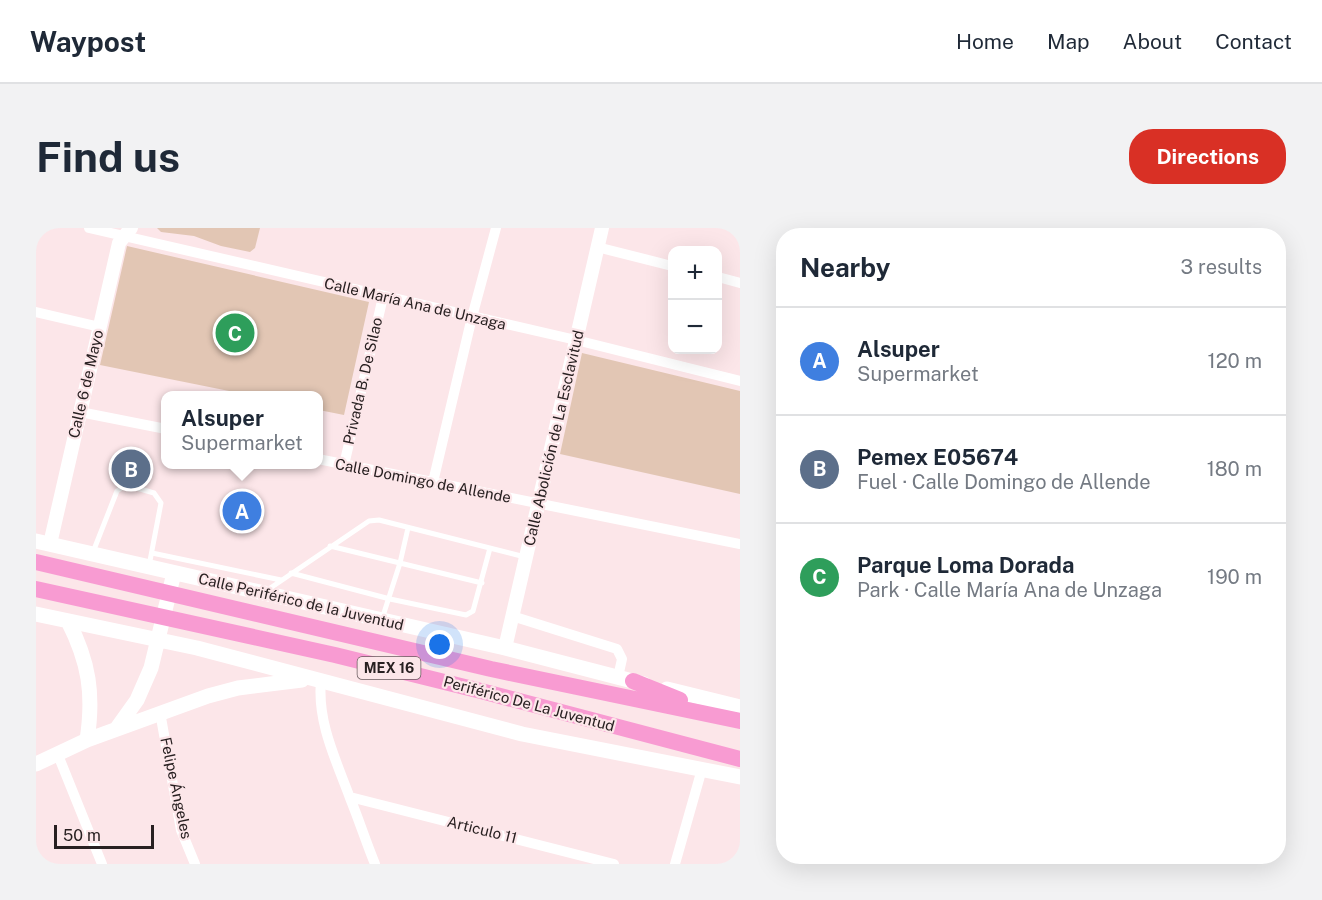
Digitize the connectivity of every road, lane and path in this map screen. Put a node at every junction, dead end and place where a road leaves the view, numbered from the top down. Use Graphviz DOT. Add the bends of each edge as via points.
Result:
graph roads {
  1 [pos="89,228"];
  2 [pos="496,228"];
  3 [pos="602,228"];
  4 [pos="127,232"];
  5 [pos="597,247"];
  6 [pos="668,265"];
  7 [pos="722,278"];
  8 [pos="740,283"];
  9 [pos="383,297"];
  10 [pos="36,312"];
  11 [pos="472,317"];
  12 [pos="100,327"];
  13 [pos="576,340"];
  14 [pos="740,381"];
  15 [pos="80,412"];
  16 [pos="161,428"];
  17 [pos="323,460"];
  18 [pos="344,465"];
  19 [pos="432,482"];
  20 [pos="539,504"];
  21 [pos="408,528"];
  22 [pos="43,542"];
  23 [pos="740,544"];
  24 [pos="330,546"];
  25 [pos="490,548"];
  26 [pos="92,553"];
  27 [pos="526,557"];
  28 [pos="150,560"];
  29 [pos="36,562"];
  30 [pos="400,563"];
  31 [pos="291,573"];
  32 [pos="173,579"];
  33 [pos="281,580"];
  34 [pos="482,583"];
  35 [pos="36,589"];
  36 [pos="264,592"];
  37 [pos="390,599"];
  38 [pos="36,614"];
  39 [pos="512,616"];
  40 [pos="381,620"];
  41 [pos="68,621"];
  42 [pos="160,635"];
  43 [pos="505,648"];
  44 [pos="626,679"];
  45 [pos="318,680"];
  46 [pos="740,707"];
  47 [pos="160,712"];
  48 [pos="723,717"];
  49 [pos="740,721"];
  50 [pos="117,728"];
  51 [pos="87,740"];
  52 [pos="698,750"];
  53 [pos="58,755"];
  54 [pos="740,759"];
  55 [pos="36,764"];
  56 [pos="702,769"];
  57 [pos="740,769"];
  58 [pos="740,777"];
  59 [pos="350,797"];
  60 [pos="102,864"];
  61 [pos="195,864"];
  62 [pos="375,864"];
  63 [pos="614,864"];
  64 [pos="675,864"];
  1 -- 4 [label="street, Calle María Ana de Unzaga"];
  2 -- 11 [label="street"];
  3 -- 5 [label="street, Calle Abolición de La Esclavitud"];
  4 -- 9 [label="street, Calle María Ana de Unzaga"];
  4 -- 12 [label="street, Calle 6 de Mayo" via="119,243"];
  5 -- 6 [label="street"];
  5 -- 13 [label="street, Calle Abolición de La Esclavitud"];
  7 -- 8 [label="street"];
  9 -- 11 [label="street, Calle María Ana de Unzaga"];
  9 -- 18 [label="street, Privada B. De Silao"];
  10 -- 12 [label="street"];
  11 -- 13 [label="street, Calle María Ana de Unzaga"];
  11 -- 19 [label="street"];
  12 -- 15 [label="street, Calle 6 de Mayo"];
  13 -- 14 [label="street, Calle María Ana de Unzaga"];
  13 -- 20 [label="street, Calle Abolición de La Esclavitud"];
  15 -- 16 [label="street"];
  15 -- 22 [label="street, Calle 6 de Mayo"];
  17 -- 18 [label="street, Calle Domingo de Allende"];
  18 -- 19 [label="street, Calle Domingo de Allende"];
  19 -- 20 [label="street, Calle Domingo de Allende"];
  20 -- 23 [label="street, Calle Domingo de Allende"];
  20 -- 27 [label="street, Calle Abolición de La Esclavitud"];
  21 -- 24 [label="lane" via="369,521"];
  21 -- 25 [label="lane"];
  21 -- 30 [label="lane"];
  22 -- 26 [label="main road, Calle Periférico de la Juventud"];
  24 -- 30 [label="lane"];
  24 -- 31 [label="lane"];
  25 -- 27 [label="lane"];
  25 -- 34 [label="lane"];
  26 -- 28 [label="main road, Calle Periférico de la Juventud"];
  26 -- 28 [label="lane" via="117,491 126,485 153,493 161,504"];
  27 -- 39 [label="street, Calle Abolición de La Esclavitud"];
  28 -- 32 [label="main road, Calle Periférico de la Juventud"];
  28 -- 33 [label="lane"];
  29 -- 48 [label="highway, Periférico De La Juventud / MEX 16" via="491,669"];
  30 -- 34 [label="lane"];
  30 -- 37 [label="lane"];
  31 -- 33 [label="lane"];
  31 -- 37 [label="lane"];
  32 -- 36 [label="main road, Calle Periférico de la Juventud"];
  32 -- 42 [label="main road"];
  33 -- 36 [label="lane"];
  34 -- 37 [label="lane" via="473,611 466,615"];
  35 -- 52 [label="highway, Periférico De La Juventud / MEX 16" via="335,655"];
  36 -- 40 [label="main road, Calle Periférico de la Juventud"];
  37 -- 40 [label="lane"];
  38 -- 41 [label="main road"];
  39 -- 43 [label="street, Calle Abolición de La Esclavitud"];
  39 -- 44 [label="street" via="617,649"];
  40 -- 43 [label="main road, Calle Periférico de la Juventud"];
  41 -- 42 [label="main road"];
  41 -- 51 [label="main road" via="87,666 91,691"];
  42 -- 45 [label="main road"];
  42 -- 50 [label="main road" via="137,700"];
  43 -- 44 [label="main road, Calle Periférico de la Juventud"];
  44 -- 46 [label="main road, Calle Periférico de la Juventud"];
  44 -- 48 [label="highway"];
  45 -- 47 [label="main road" via="238,688"];
  45 -- 56 [label="main road" via="522,734"];
  45 -- 59 [label="street" via="323,722"];
  47 -- 50 [label="main road"];
  47 -- 61 [label="street, Felipe Ángeles" via="181,830"];
  48 -- 49 [label="highway, Periférico De La Juventud / MEX 16"];
  50 -- 51 [label="main road"];
  51 -- 53 [label="main road"];
  52 -- 54 [label="highway, Periférico De La Juventud / MEX 16"];
  52 -- 57 [label="highway"];
  53 -- 55 [label="main road"];
  53 -- 60 [label="street"];
  56 -- 58 [label="main road"];
  56 -- 64 [label="street"];
  59 -- 62 [label="street"];
  59 -- 63 [label="street, Articulo 11"];
}
